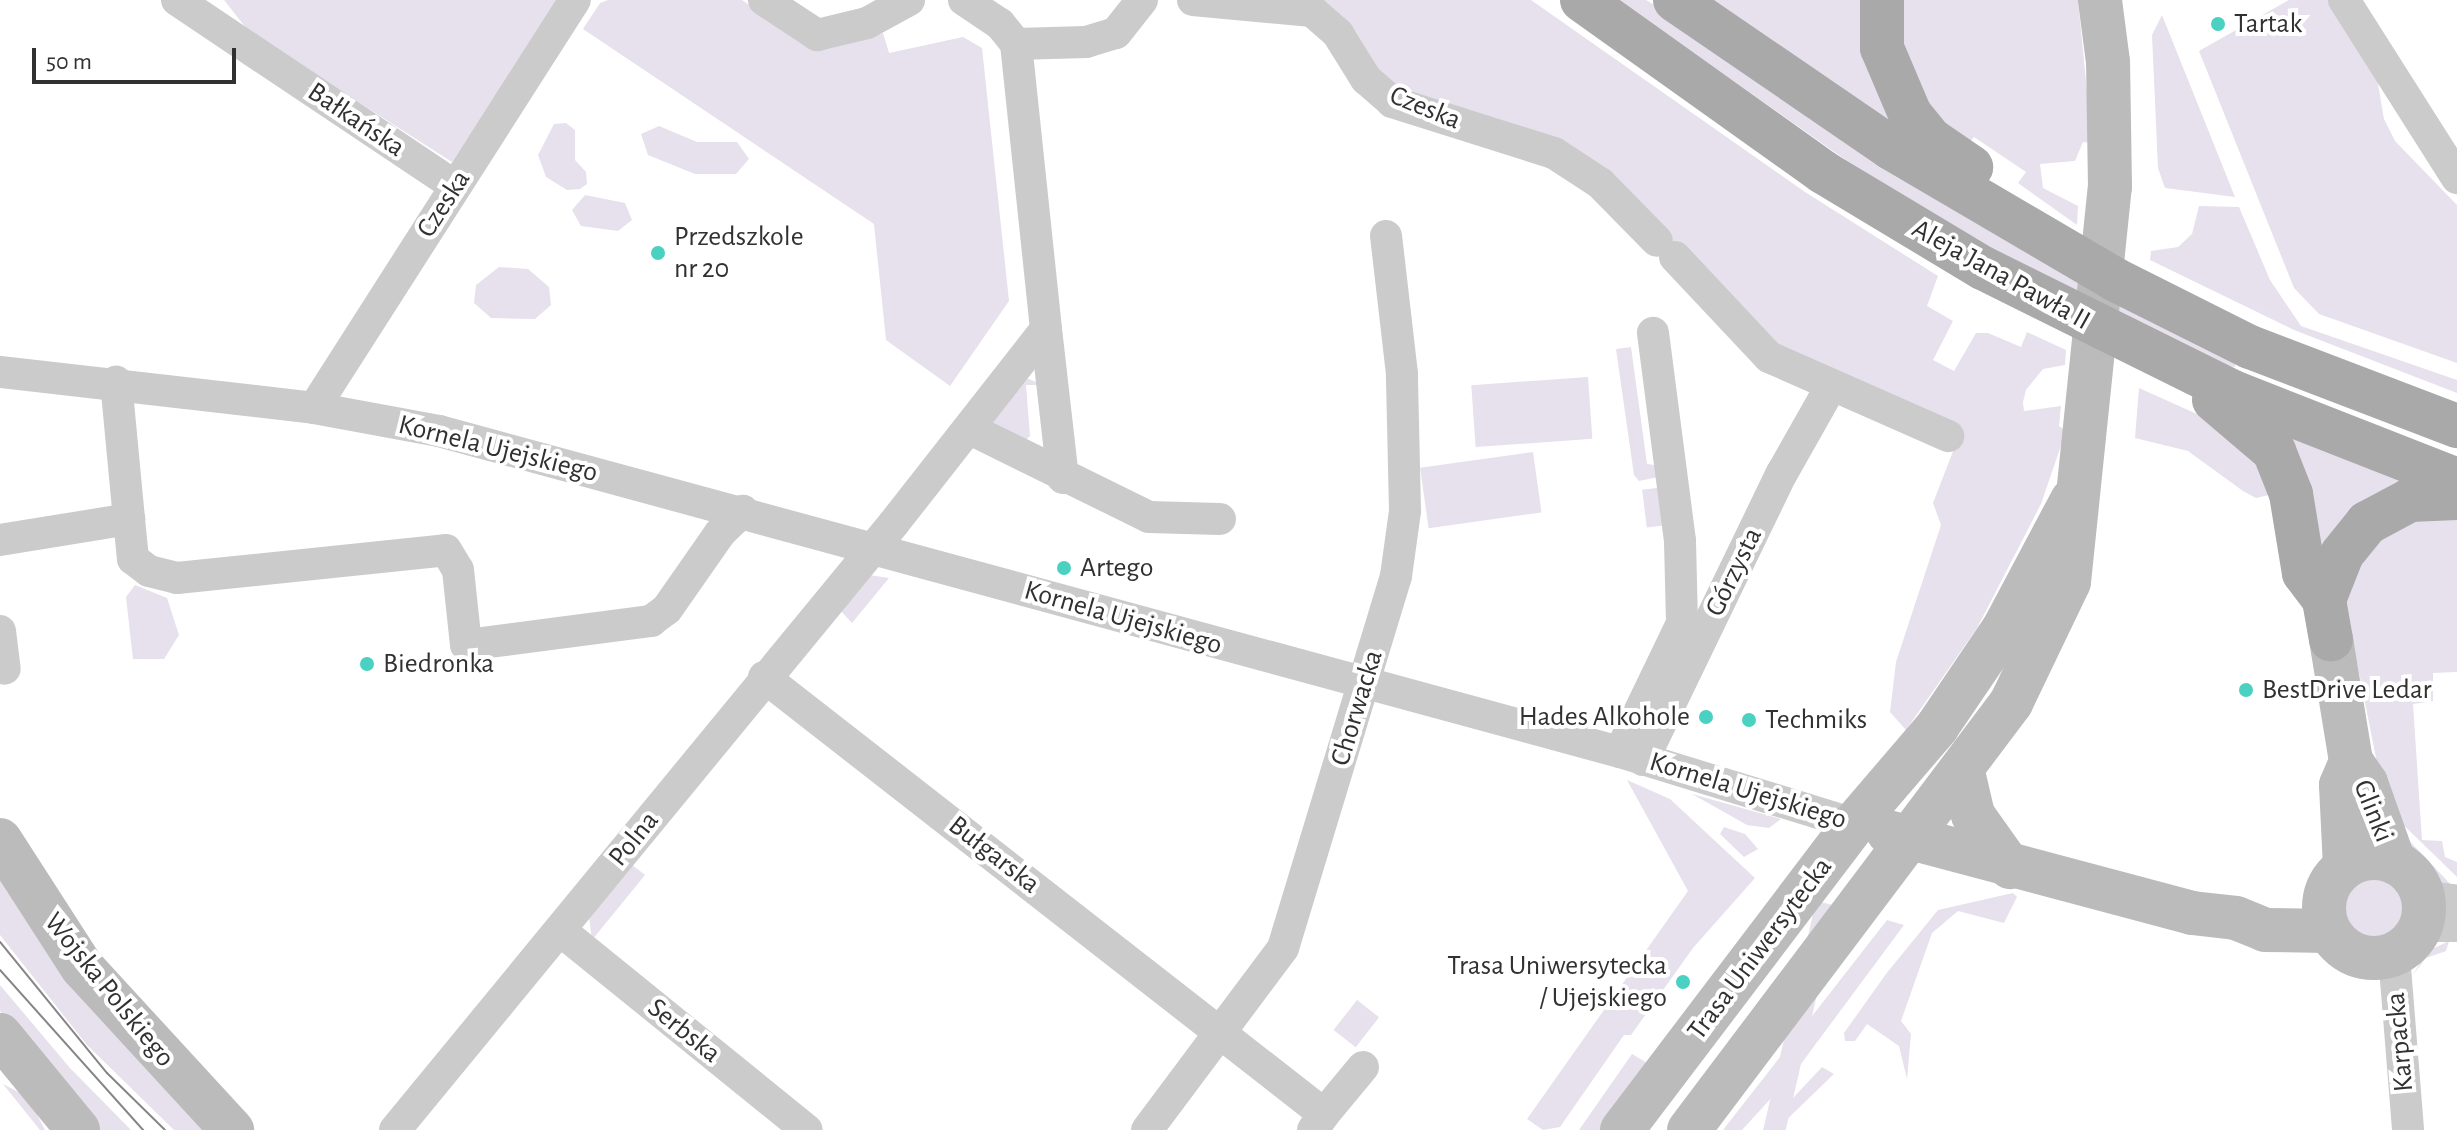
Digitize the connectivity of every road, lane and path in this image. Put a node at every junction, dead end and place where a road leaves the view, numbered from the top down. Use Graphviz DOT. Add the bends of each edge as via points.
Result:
graph roads {
  1 [pos="177,0"];
  2 [pos="575,0"];
  3 [pos="764,0"];
  4 [pos="909,0"];
  5 [pos="964,0"];
  6 [pos="1142,0"];
  7 [pos="1193,0"];
  8 [pos="1582,0"];
  9 [pos="1675,0"];
  10 [pos="1882,0"];
  11 [pos="2100,0"];
  12 [pos="2344,0"];
  13 [pos="1016,44"];
  14 [pos="2457,178"];
  15 [pos="455,186"];
  16 [pos="1386,236"];
  17 [pos="2066,249"];
  18 [pos="1046,329"];
  19 [pos="1653,333"];
  20 [pos="2158,358"];
  21 [pos="0,372"];
  22 [pos="116,382"];
  23 [pos="1830,388"];
  24 [pos="314,408"];
  25 [pos="2457,426"];
  26 [pos="970,429"];
  27 [pos="1948,436"];
  28 [pos="1063,478"];
  29 [pos="2457,480"];
  30 [pos="2079,487"];
  31 [pos="2457,498"];
  32 [pos="743,511"];
  33 [pos="129,519"];
  34 [pos="1220,519"];
  35 [pos="0,540"];
  36 [pos="872,547"];
  37 [pos="2327,619"];
  38 [pos="0,631"];
  39 [pos="5,669"];
  40 [pos="764,677"];
  41 [pos="1365,685"];
  42 [pos="1632,756"];
  43 [pos="2351,761"];
  44 [pos="1963,772"];
  45 [pos="1854,824"];
  46 [pos="1914,839"];
  47 [pos="0,840"];
  48 [pos="2394,862"];
  49 [pos="2010,867"];
  50 [pos="2334,895"];
  51 [pos="2431,921"];
  52 [pos="561,931"];
  53 [pos="1223,1034"];
  54 [pos="0,1035"];
  55 [pos="1363,1067"];
  56 [pos="1318,1122"];
  57 [pos="78,1130"];
  58 [pos="232,1130"];
  59 [pos="395,1130"];
  60 [pos="807,1130"];
  61 [pos="1147,1130"];
  62 [pos="1622,1130"];
  63 [pos="1689,1130"];
  64 [pos="2408,1130"];
  1 -- 15 [label="street, Bałkańska"];
  2 -- 15 [label="street, Czeska"];
  3 -- 4 [label="street" via="817,35 867,23"];
  5 -- 13 [label="street" via="1000,24"];
  6 -- 13 [label="street" via="1116,33 1086,42"];
  7 -- 23 [label="street, Czeska" via="1312,11 1338,34 1366,79 1392,102 1554,153 1600,183 1769,357"];
  8 -- 20 [label="main road, Aleja Jana Pawła II" via="1823,172 1983,268"];
  9 -- 17 [label="main road, Aleja Jana Pawła II" via="1891,148"];
  10 -- 17 [label="main road" via="1882,48 1910,114 1930,139 2015,197"];
  11 -- 30 [label="main road, Trasa Uniwersytecka" via="2108,62 2110,187"];
  12 -- 14 [label="street"];
  13 -- 18 [label="street"];
  15 -- 24 [label="street, Czeska"];
  16 -- 41 [label="street, Chorwacka" via="1400,344 1405,511 1396,576"];
  17 -- 25 [label="main road, Aleja Jana Pawła II" via="2250,347"];
  18 -- 26 [label="street, Polna"];
  18 -- 28 [label="street"];
  19 -- 42 [label="street" via="1682,565 1682,623"];
  20 -- 29 [label="main road, Aleja Jana Pawła II"];
  20 -- 37 [label="main road" via="2274,451 2291,494 2304,573"];
  21 -- 22 [label="street, Kornela Ujejskiego"];
  22 -- 24 [label="street, Kornela Ujejskiego"];
  22 -- 33 [label="street"];
  23 -- 27 [label="street, Czeska"];
  23 -- 42 [label="street, Górzysta"];
  24 -- 32 [label="street, Kornela Ujejskiego" via="439,431"];
  26 -- 28 [label="street"];
  26 -- 36 [label="street, Polna"];
  28 -- 34 [label="street" via="1149,517"];
  30 -- 44 [label="main road, Trasa Uniwersytecka" via="2076,537 2059,605 2011,703"];
  30 -- 45 [label="main road, Trasa Uniwersytecka" via="2004,628 1937,727"];
  31 -- 37 [label="main road" via="2410,500 2367,523 2342,554"];
  32 -- 33 [label="street" via="720,533 667,609 651,621 466,645 458,570 446,550 177,578 149,571 133,559"];
  32 -- 36 [label="street, Kornela Ujejskiego"];
  33 -- 35 [label="street"];
  36 -- 40 [label="street, Polna"];
  36 -- 41 [label="street, Kornela Ujejskiego"];
  37 -- 43 [label="main road, Glinki"];
  38 -- 39 [label="street"];
  40 -- 52 [label="street, Polna"];
  40 -- 53 [label="street, Bułgarska"];
  41 -- 42 [label="street, Kornela Ujejskiego"];
  41 -- 53 [label="street, Chorwacka" via="1283,948"];
  42 -- 45 [label="street, Kornela Ujejskiego"];
  43 -- 48 [label="main road, Glinki" via="2366,783"];
  43 -- 50 [label="main road, Glinki" via="2341,785"];
  44 -- 46 [label="main road, Trasa Uniwersytecka"];
  44 -- 49 [label="main road" via="1973,815"];
  45 -- 46 [label="main road, Kornela Ujejskiego"];
  45 -- 62 [label="main road, Trasa Uniwersytecka"];
  46 -- 49 [label="main road, Kornela Ujejskiego"];
  46 -- 63 [label="main road, Trasa Uniwersytecka"];
  47 -- 58 [label="main road, Wojska Polskiego" via="82,967"];
  48 -- 50 [label="main road" via="2369,858"];
  48 -- 51 [label="main road" via="2412,876"];
  49 -- 50 [label="main road, Kornela Ujejskiego" via="2192,913 2236,918"];
  50 -- 51 [label="main road" via="2350,953 2364,958"];
  51 -- 64 [label="street, Karpacka"];
  52 -- 59 [label="street, Polna"];
  52 -- 60 [label="street, Serbska"];
  53 -- 56 [label="street, Bułgarska"];
  53 -- 61 [label="street, Chorwacka"];
  54 -- 57 [label="main road"];
  55 -- 56 [label="street"];
}
